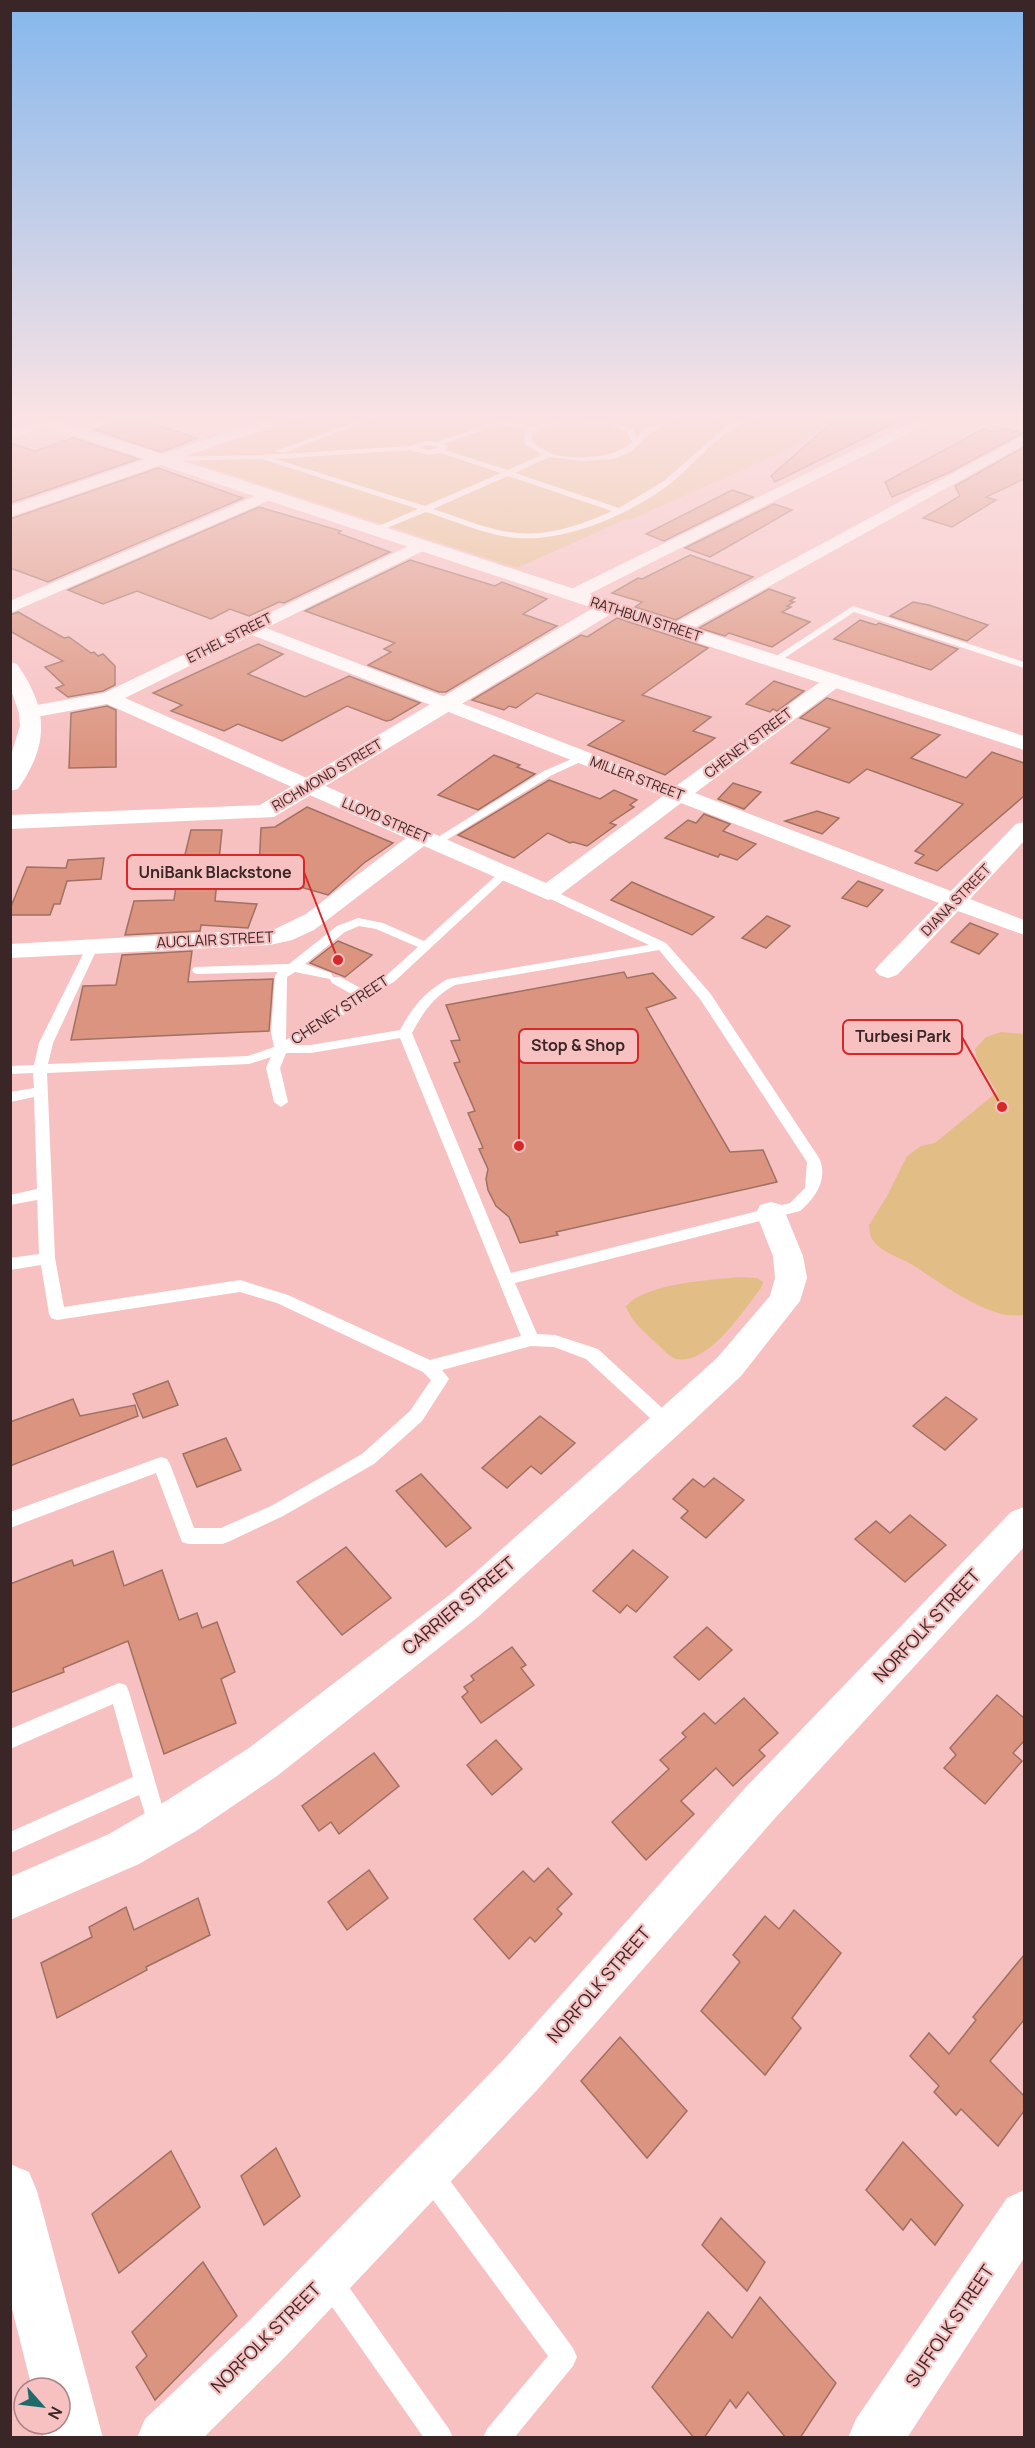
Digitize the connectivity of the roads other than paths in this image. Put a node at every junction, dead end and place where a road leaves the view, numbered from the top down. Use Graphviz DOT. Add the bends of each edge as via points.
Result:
graph roads {
  1 [pos="188,530"];
  2 [pos="377,530"];
  3 [pos="491,530"];
  4 [pos="568,530"];
  5 [pos="706,530"];
  6 [pos="858,530"];
  7 [pos="421,545"];
  8 [pos="573,596"];
  9 [pos="608,607"];
  10 [pos="10,608"];
  11 [pos="250,628"];
  12 [pos="678,629"];
  13 [pos="774,661"];
  14 [pos="1024,665"];
  15 [pos="10,668"];
  16 [pos="834,681"];
  17 [pos="109,698"];
  18 [pos="446,705"];
  19 [pos="31,712"];
  20 [pos="1024,743"];
  21 [pos="583,757"];
  22 [pos="15,772"];
  23 [pos="308,786"];
  24 [pos="681,794"];
  25 [pos="10,822"];
  26 [pos="1024,829"];
  27 [pos="430,839"];
  28 [pos="505,873"];
  29 [pos="548,893"];
  30 [pos="955,901"];
  31 [pos="1024,928"];
  32 [pos="92,946"];
  33 [pos="428,946"];
  34 [pos="662,946"];
  35 [pos="10,951"];
  36 [pos="292,968"];
  37 [pos="198,970"];
  38 [pos="888,970"];
  39 [pos="365,996"];
  40 [pos="405,1033"];
  41 [pos="281,1049"];
  42 [pos="10,1070"];
  43 [pos="40,1070"];
  44 [pos="41,1091"];
  45 [pos="10,1097"];
  46 [pos="281,1102"];
  47 [pos="45,1193"];
  48 [pos="10,1200"];
  49 [pos="771,1213"];
  50 [pos="47,1258"];
  51 [pos="10,1264"];
  52 [pos="505,1280"];
  53 [pos="531,1340"];
  54 [pos="429,1366"];
  55 [pos="667,1423"];
  56 [pos="10,1520"];
  57 [pos="1024,1523"];
  58 [pos="10,1739"];
  59 [pos="145,1782"];
  60 [pos="159,1829"];
  61 [pos="10,1843"];
  62 [pos="10,1899"];
  63 [pos="428,2171"];
  64 [pos="10,2191"];
  65 [pos="1024,2215"];
  66 [pos="326,2277"];
  67 [pos="74,2438"];
  68 [pos="164,2438"];
  69 [pos="440,2438"];
  70 [pos="496,2438"];
  71 [pos="875,2438"];
  1 -- 10 [label="street"];
  2 -- 7 [label="street, RATHBUN STREET"];
  3 -- 4 [label="lane" via="525,538"];
  5 -- 8 [label="street"];
  6 -- 12 [label="street"];
  7 -- 8 [label="street, RATHBUN STREET"];
  7 -- 11 [label="street, ETHEL STREET"];
  8 -- 9 [label="street, RATHBUN STREET"];
  9 -- 12 [label="street, RATHBUN STREET"];
  9 -- 18 [label="street, RICHMOND STREET"];
  11 -- 17 [label="street, ETHEL STREET"];
  11 -- 18 [label="street, MILLER STREET"];
  12 -- 13 [label="street, RATHBUN STREET"];
  13 -- 14 [label="lane" via="853,609"];
  13 -- 16 [label="street, RATHBUN STREET"];
  15 -- 19 [label="street" via="28,697"];
  16 -- 20 [label="street, RATHBUN STREET"];
  16 -- 24 [label="street, CHENEY STREET"];
  17 -- 19 [label="street, ETHEL STREET"];
  17 -- 23 [label="street, LLOYD STREET"];
  18 -- 21 [label="street, MILLER STREET"];
  18 -- 23 [label="street, RICHMOND STREET"];
  19 -- 22 [label="street" via="30,739"];
  21 -- 24 [label="street, MILLER STREET"];
  21 -- 27 [label="lane" via="548,772"];
  23 -- 25 [label="street, RICHMOND STREET" via="265,812"];
  23 -- 27 [label="street, LLOYD STREET"];
  24 -- 29 [label="street, CHENEY STREET"];
  24 -- 30 [label="street, MILLER STREET"];
  26 -- 30 [label="street, DIANA STREET"];
  27 -- 28 [label="street, LLOYD STREET"];
  27 -- 32 [label="street, AUCLAIR STREET" via="349,891 307,926 288,935"];
  28 -- 29 [label="street, LLOYD STREET"];
  28 -- 33 [label="lane, CHENEY STREET"];
  29 -- 34 [label="lane, LLOYD STREET"];
  30 -- 31 [label="street, MILLER STREET"];
  30 -- 38 [label="street, DIANA STREET"];
  32 -- 35 [label="street, AUCLAIR STREET"];
  32 -- 43 [label="lane" via="46,1043"];
  33 -- 36 [label="lane" via="379,926 358,922 341,929"];
  33 -- 39 [label="lane, CHENEY STREET"];
  34 -- 40 [label="lane" via="452,982 423,1002"];
  34 -- 49 [label="lane" via="705,996 814,1162 811,1194 795,1207"];
  36 -- 37 [label="lane"];
  36 -- 39 [label="lane" via="306,968"];
  36 -- 41 [label="lane" via="281,976"];
  39 -- 41 [label="lane, CHENEY STREET"];
  40 -- 41 [label="lane" via="311,1050"];
  40 -- 52 [label="lane"];
  41 -- 43 [label="lane" via="249,1060"];
  41 -- 46 [label="lane" via="273,1068"];
  42 -- 43 [label="lane"];
  43 -- 44 [label="lane"];
  44 -- 45 [label="lane"];
  44 -- 47 [label="lane"];
  47 -- 48 [label="lane"];
  47 -- 50 [label="lane"];
  49 -- 52 [label="lane"];
  49 -- 55 [label="street, CARRIER STREET" via="788,1256 791,1278 784,1301 729,1366"];
  50 -- 51 [label="lane"];
  50 -- 54 [label="lane" via="57,1314 240,1286 282,1299"];
  52 -- 53 [label="lane"];
  53 -- 54 [label="lane"];
  53 -- 55 [label="lane" via="555,1341 592,1354"];
  54 -- 56 [label="lane" via="441,1379 416,1416 368,1459 277,1512 222,1536 188,1536 161,1464"];
  55 -- 60 [label="street, CARRIER STREET" via="465,1605 263,1762"];
  57 -- 63 [label="street, NORFOLK STREET" via="761,1802 522,2073"];
  58 -- 59 [label="lane" via="119,1692"];
  59 -- 60 [label="lane"];
  59 -- 61 [label="lane"];
  60 -- 62 [label="street, CARRIER STREET" via="124,1849"];
  63 -- 66 [label="street, NORFOLK STREET"];
  63 -- 70 [label="lane" via="564,2356"];
  64 -- 67 [label="street"];
  65 -- 71 [label="street, SUFFOLK STREET"];
  66 -- 68 [label="street, NORFOLK STREET"];
  66 -- 69 [label="lane"];
}
